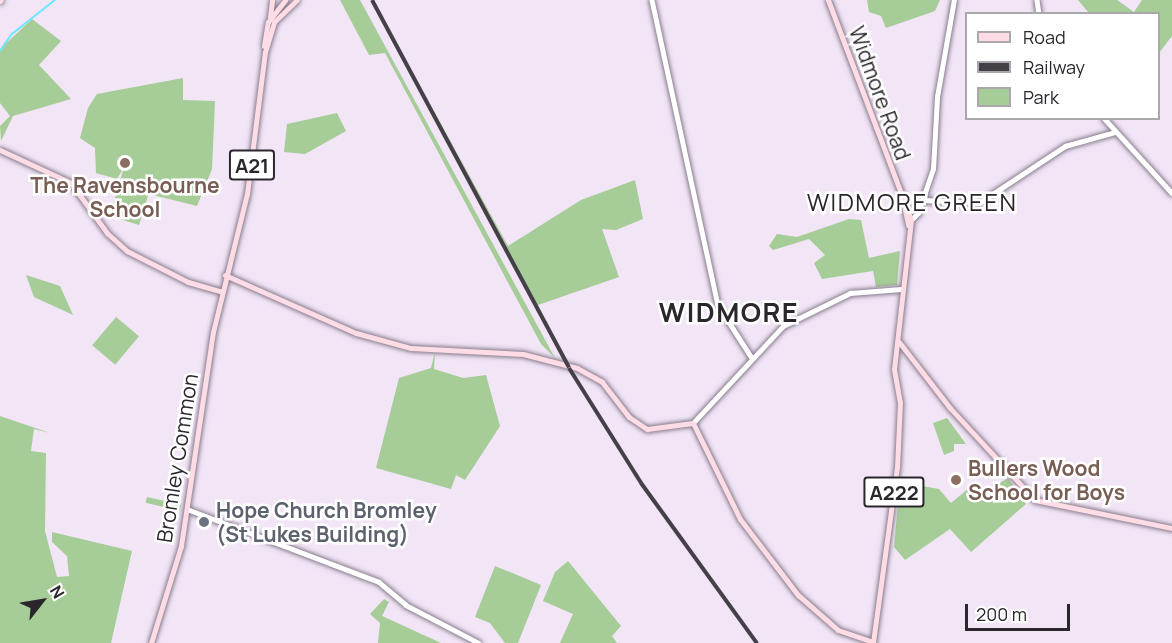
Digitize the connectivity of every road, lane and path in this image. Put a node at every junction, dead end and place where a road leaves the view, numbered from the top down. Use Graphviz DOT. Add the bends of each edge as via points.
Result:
graph roads {
  1 [pos="273,0"];
  2 [pos="285,0"];
  3 [pos="297,0"];
  4 [pos="652,0"];
  5 [pos="828,0"];
  6 [pos="954,0"];
  7 [pos="279,6"];
  8 [pos="283,11"];
  9 [pos="270,18"];
  10 [pos="265,52"];
  11 [pos="1106,120"];
  12 [pos="1115,132"];
  13 [pos="0,150"];
  14 [pos="0,155"];
  15 [pos="20,160"];
  16 [pos="1172,193"];
  17 [pos="924,200"];
  18 [pos="919,209"];
  19 [pos="907,212"];
  20 [pos="909,222"];
  21 [pos="225,275"];
  22 [pos="901,289"];
  23 [pos="222,292"];
  24 [pos="899,342"];
  25 [pos="752,358"];
  26 [pos="693,423"];
  27 [pos="188,509"];
  28 [pos="1172,528"];
  29 [pos="150,643"];
  30 [pos="479,643"];
  31 [pos="872,643"];
  1 -- 7 [label="main road"];
  1 -- 9 [label="main road"];
  2 -- 7 [label="main road, A21"];
  3 -- 8 [label="main road, A21"];
  4 -- 25 [label="street" via="718,305"];
  5 -- 19 [label="main road, Widmore Road / A222"];
  6 -- 17 [label="street" via="937,97 933,170"];
  7 -- 8 [label="main road"];
  7 -- 9 [label="main road, A21"];
  8 -- 10 [label="main road, A21"];
  9 -- 10 [label="main road, A21"];
  10 -- 21 [label="main road, A21" via="248,194"];
  11 -- 12 [label="street"];
  12 -- 16 [label="street"];
  12 -- 17 [label="street" via="1065,146 979,203"];
  13 -- 15 [label="main road"];
  14 -- 15 [label="main road"];
  15 -- 23 [label="main road" via="71,183 122,248 188,282"];
  17 -- 18 [label="street"];
  18 -- 19 [label="street"];
  18 -- 20 [label="street"];
  19 -- 20 [label="main road, Widmore Road / A222"];
  20 -- 22 [label="main road, Widmore Road / A222"];
  21 -- 23 [label="main road, Bromley Common / A21"];
  21 -- 26 [label="main road" via="356,333 411,348 523,354 577,368 602,382 614,401 647,429"];
  22 -- 24 [label="main road, Widmore Road / A222"];
  22 -- 25 [label="street" via="850,293 821,305 774,333"];
  23 -- 27 [label="main road, Bromley Common / A21"];
  24 -- 28 [label="main road" via="950,408 1035,500"];
  24 -- 31 [label="main road, A222" via="897,467"];
  25 -- 26 [label="street"];
  26 -- 31 [label="main road" via="740,519 798,595 838,630"];
  27 -- 29 [label="main road, Bromley Common / A21" via="169,594"];
  27 -- 30 [label="street" via="379,582 405,605"];
}
